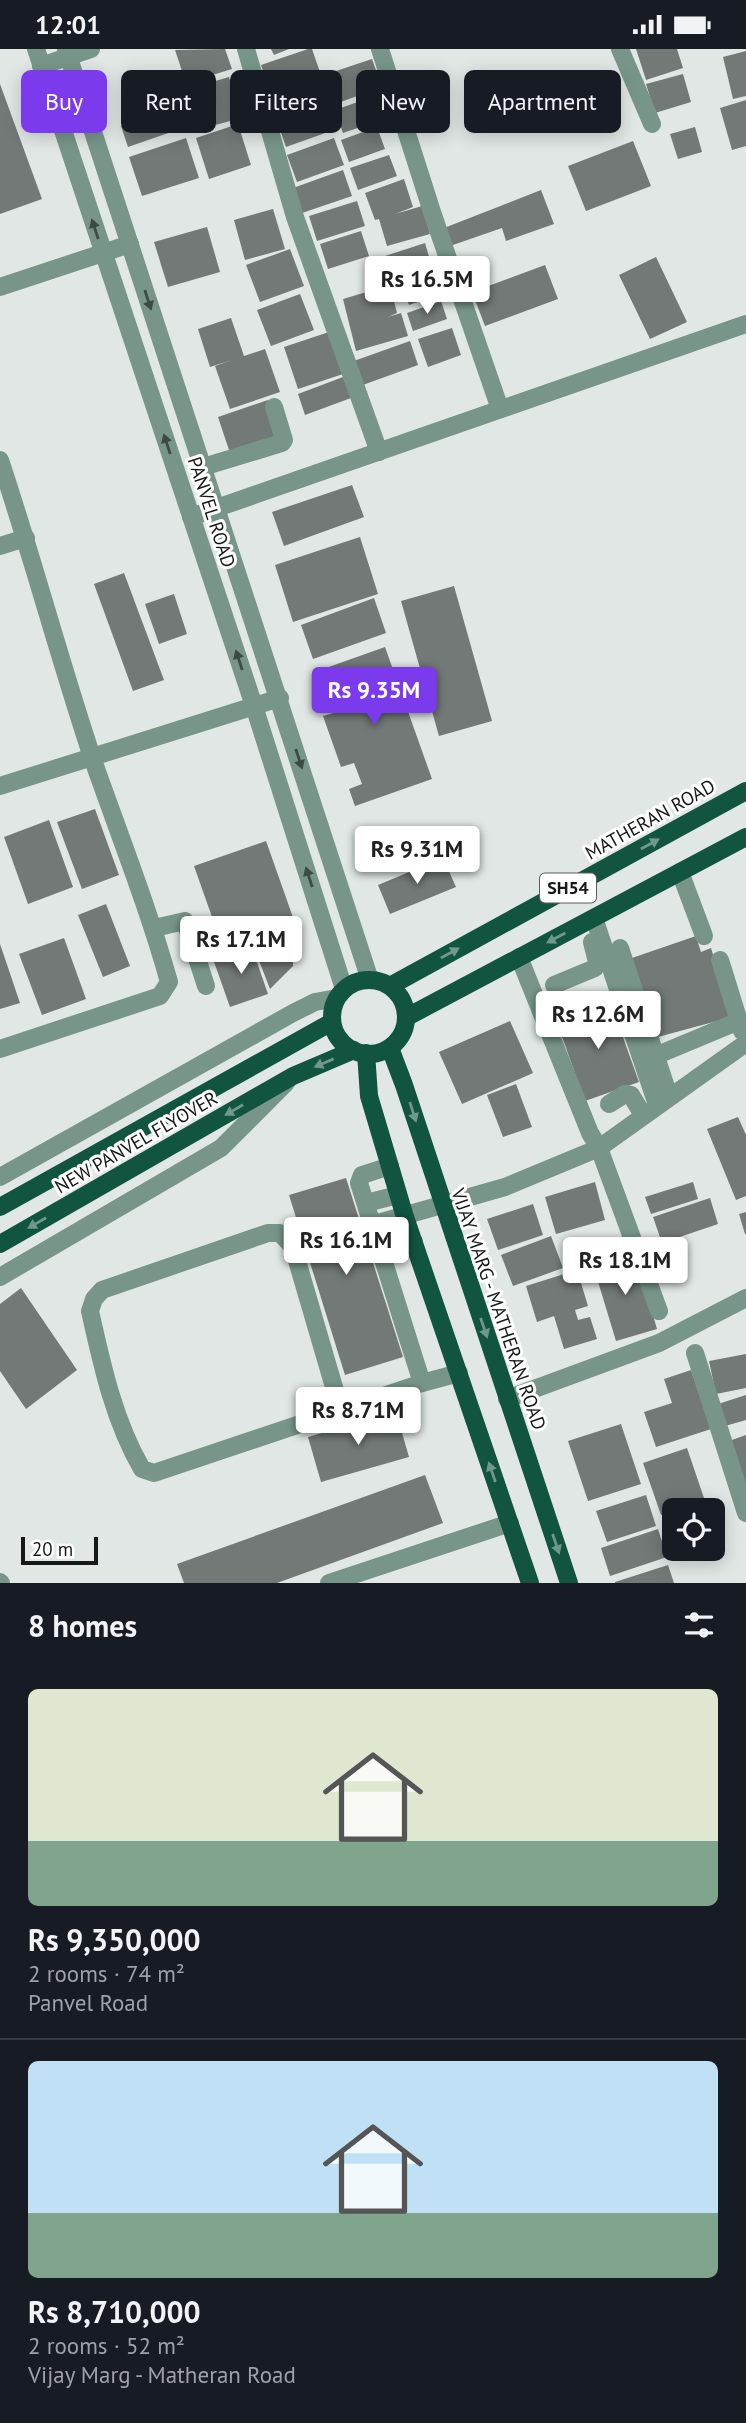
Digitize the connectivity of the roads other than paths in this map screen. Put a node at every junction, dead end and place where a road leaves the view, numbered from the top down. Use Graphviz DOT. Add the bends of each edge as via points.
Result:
graph roads {
  1 [pos="91,49"];
  2 [pos="246,49"];
  3 [pos="380,49"];
  4 [pos="620,49"];
  5 [pos="67,53"];
  6 [pos="38,57"];
  7 [pos="652,124"];
  8 [pos="130,244"];
  9 [pos="104,254"];
  10 [pos="0,287"];
  11 [pos="746,324"];
  12 [pos="274,407"];
  13 [pos="500,409"];
  14 [pos="379,452"];
  15 [pos="0,460"];
  16 [pos="203,467"];
  17 [pos="217,508"];
  18 [pos="191,517"];
  19 [pos="26,538"];
  20 [pos="0,546"];
  21 [pos="279,698"];
  22 [pos="254,706"];
  23 [pos="93,758"];
  24 [pos="0,786"];
  25 [pos="746,791"];
  26 [pos="746,837"];
  27 [pos="680,872"];
  28 [pos="590,920"];
  29 [pos="154,928"];
  30 [pos="704,936"];
  31 [pos="620,948"];
  32 [pos="519,957"];
  33 [pos="720,960"];
  34 [pos="370,979"];
  35 [pos="554,985"];
  36 [pos="206,986"];
  37 [pos="390,986"];
  38 [pos="341,993"];
  39 [pos="407,1017"];
  40 [pos="739,1021"];
  41 [pos="332,1022"];
  42 [pos="746,1044"];
  43 [pos="390,1048"];
  44 [pos="0,1049"];
  45 [pos="360,1052"];
  46 [pos="655,1055"];
  47 [pos="293,1076"];
  48 [pos="609,1104"];
  49 [pos="656,1105"];
  50 [pos="599,1148"];
  51 [pos="390,1166"];
  52 [pos="0,1177"];
  53 [pos="398,1195"];
  54 [pos="366,1203"];
  55 [pos="442,1205"];
  56 [pos="0,1207"];
  57 [pos="405,1217"];
  58 [pos="368,1226"];
  59 [pos="414,1242"];
  60 [pos="0,1244"];
  61 [pos="381,1251"];
  62 [pos="0,1277"];
  63 [pos="746,1298"];
  64 [pos="659,1311"];
  65 [pos="695,1353"];
  66 [pos="458,1373"];
  67 [pos="422,1383"];
  68 [pos="507,1399"];
  69 [pos="341,1411"];
  70 [pos="746,1513"];
  71 [pos="510,1523"];
  72 [pos="329,1583"];
  73 [pos="530,1583"];
  74 [pos="569,1583"];
  1 -- 5 [label="street"];
  2 -- 14 [label="street" via="295,217"];
  3 -- 13 [label="street"];
  4 -- 7 [label="street"];
  5 -- 6 [label="street"];
  5 -- 8 [label="street, PANVEL ROAD"];
  9 -- 6 [label="street, PANVEL ROAD, one-way"];
  8 -- 9 [label="street"];
  8 -- 16 [label="street, PANVEL ROAD, one-way"];
  9 -- 10 [label="street"];
  18 -- 9 [label="street, PANVEL ROAD, one-way"];
  11 -- 13 [label="street"];
  12 -- 16 [label="street" via="282,443"];
  13 -- 14 [label="street"];
  14 -- 17 [label="street"];
  15 -- 19 [label="street"];
  16 -- 17 [label="street, PANVEL ROAD"];
  17 -- 18 [label="street"];
  17 -- 21 [label="street, PANVEL ROAD"];
  22 -- 18 [label="street, PANVEL ROAD, one-way"];
  19 -- 20 [label="street"];
  19 -- 23 [label="street"];
  21 -- 22 [label="street"];
  21 -- 34 [label="street, PANVEL ROAD, one-way"];
  22 -- 23 [label="street"];
  38 -- 22 [label="street, PANVEL ROAD, one-way"];
  23 -- 24 [label="street"];
  23 -- 29 [label="street"];
  37 -- 25 [label="main road, MATHERAN ROAD / SH54, one-way"];
  26 -- 27 [label="main road, SH54"];
  27 -- 28 [label="main road, SH54"];
  27 -- 30 [label="street"];
  28 -- 32 [label="main road, SH54, one-way"];
  28 -- 35 [label="street" via="595,968"];
  28 -- 49 [label="street"];
  29 -- 36 [label="street" via="185,921"];
  29 -- 44 [label="street" via="169,982 160,996"];
  31 -- 46 [label="street"];
  32 -- 39 [label="main road, SH54"];
  32 -- 50 [label="street"];
  33 -- 40 [label="street"];
  34 -- 37 [label="main road"];
  34 -- 38 [label="main road" via="355,982"];
  37 -- 39 [label="main road" via="399,994"];
  38 -- 41 [label="main road" via="332,1009"];
  38 -- 52 [label="street" via="293,1013"];
  39 -- 43 [label="main road" via="405,1029"];
  40 -- 42 [label="street"];
  40 -- 46 [label="street"];
  41 -- 45 [label="main road" via="344,1044"];
  41 -- 56 [label="main road, NEW PANVEL FLYOVER"];
  42 -- 49 [label="street"];
  43 -- 45 [label="main road"];
  43 -- 55 [label="main road, VIJAY MARG - MATHERAN ROAD, one-way"];
  45 -- 47 [label="main road, NEW PANVEL FLYOVER, one-way"];
  45 -- 51 [label="main road"];
  46 -- 49 [label="street"];
  47 -- 60 [label="main road, NEW PANVEL FLYOVER, one-way"];
  47 -- 62 [label="street" via="222,1148"];
  48 -- 49 [label="street" via="625,1094"];
  49 -- 50 [label="street"];
  50 -- 55 [label="street" via="505,1187"];
  50 -- 64 [label="street"];
  51 -- 53 [label="main road"];
  51 -- 54 [label="street" via="362,1175 359,1183"];
  53 -- 54 [label="street"];
  53 -- 57 [label="main road"];
  54 -- 58 [label="street"];
  55 -- 57 [label="street"];
  55 -- 68 [label="main road, VIJAY MARG - MATHERAN ROAD, one-way"];
  57 -- 58 [label="street"];
  57 -- 59 [label="main road"];
  58 -- 61 [label="street"];
  59 -- 61 [label="street"];
  59 -- 66 [label="main road"];
  61 -- 67 [label="street"];
  63 -- 68 [label="street" via="659,1343"];
  65 -- 70 [label="street"];
  66 -- 67 [label="street"];
  71 -- 66 [label="main road, one-way"];
  67 -- 69 [label="street"];
  68 -- 74 [label="main road, VIJAY MARG - MATHERAN ROAD, one-way"];
  69 -- 69 [label="street" via="155,1473 142,1469 107,1388 90,1311 94,1299 102,1290 279,1233 297,1246"];
  71 -- 72 [label="street"];
  71 -- 73 [label="main road"];
}
